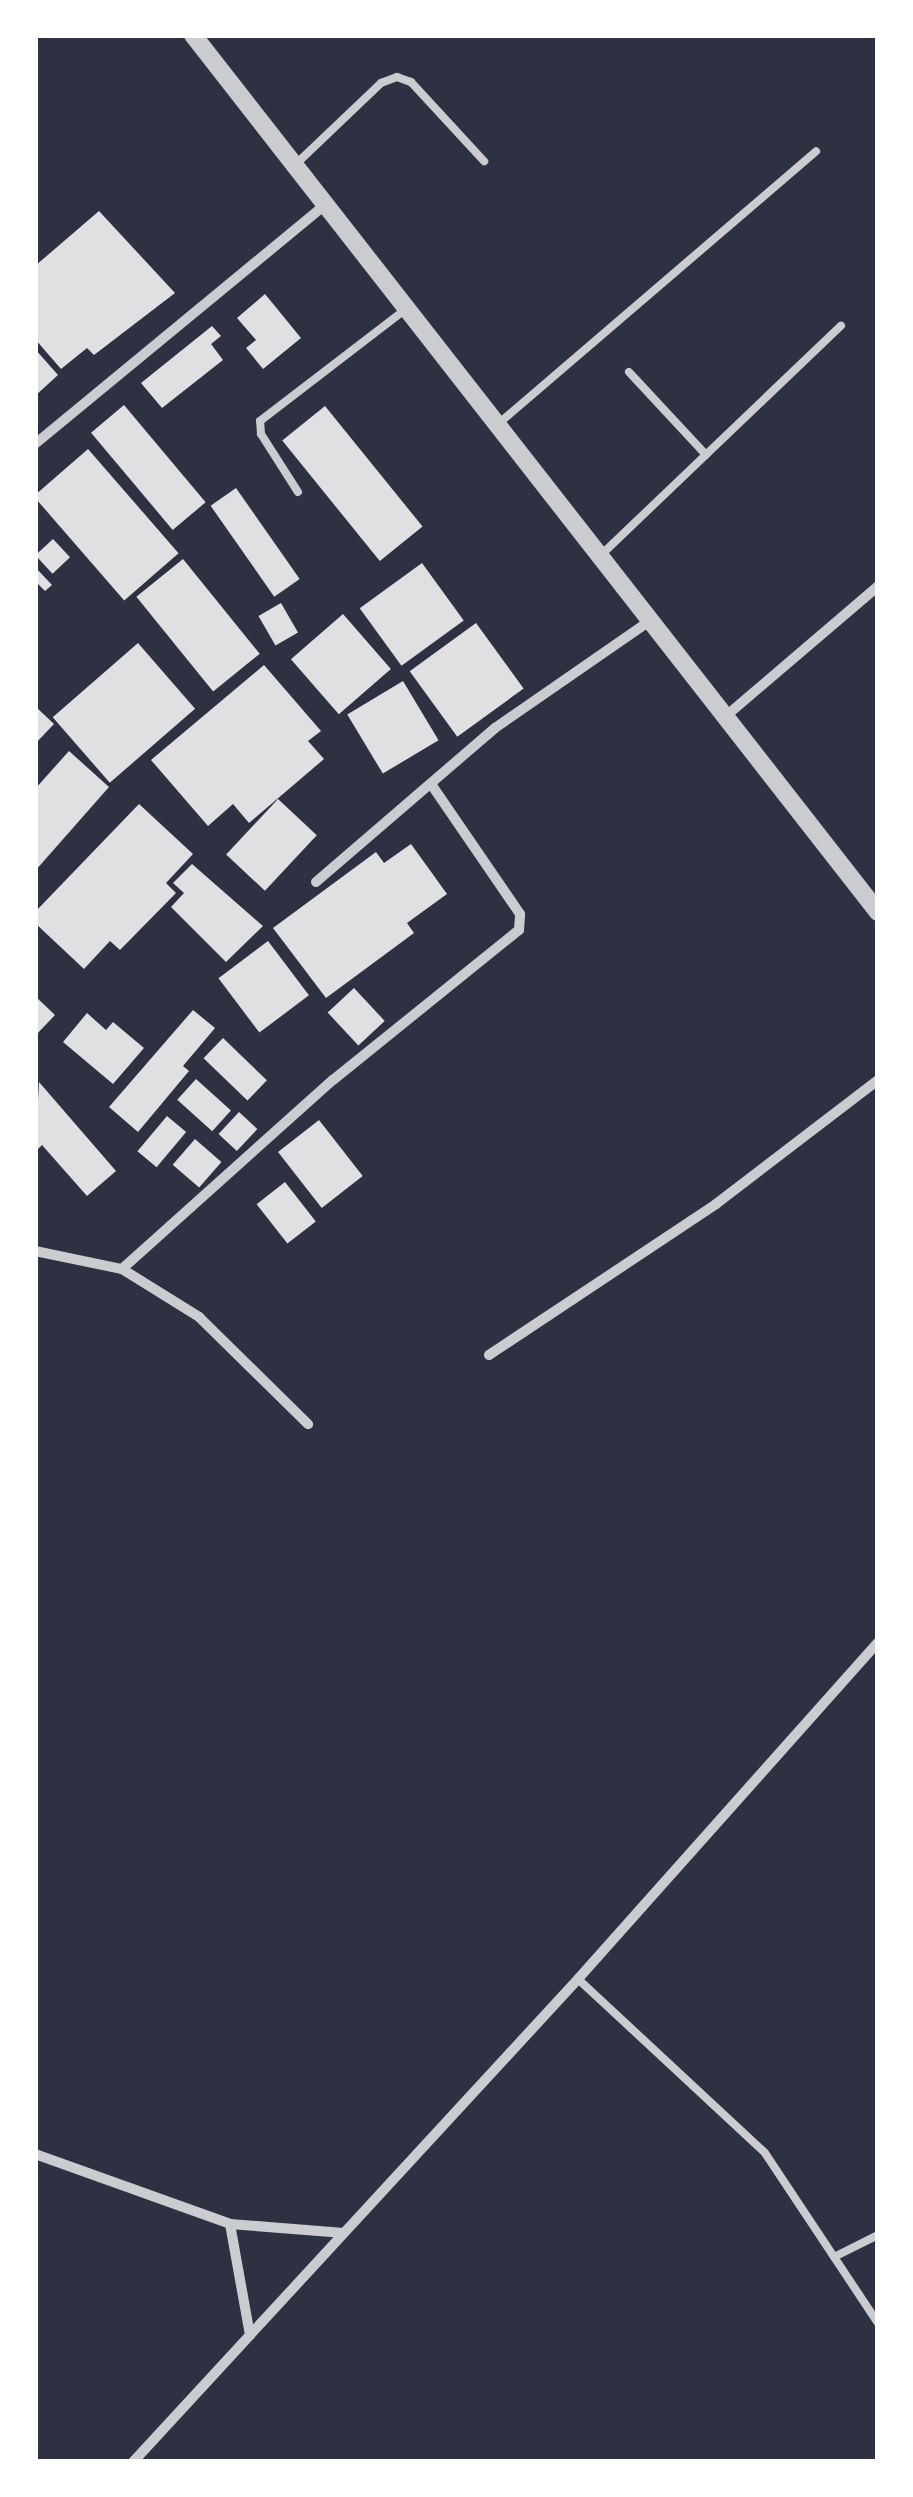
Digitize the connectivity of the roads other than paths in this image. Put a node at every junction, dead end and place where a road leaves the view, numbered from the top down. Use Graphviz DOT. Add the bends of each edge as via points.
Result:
graph roads {
  1 [pos="193,35"];
  2 [pos="816,151"];
  3 [pos="484,161"];
  4 [pos="295,165"];
  5 [pos="326,204"];
  6 [pos="408,308"];
  7 [pos="842,326"];
  8 [pos="629,372"];
  9 [pos="498,424"];
  10 [pos="35,444"];
  11 [pos="706,455"];
  12 [pos="298,492"];
  13 [pos="601,555"];
  14 [pos="878,586"];
  15 [pos="652,620"];
  16 [pos="726,716"];
  17 [pos="431,784"];
  18 [pos="316,882"];
  19 [pos="878,912"];
  20 [pos="878,1080"];
  21 [pos="35,1251"];
  22 [pos="122,1269"];
  23 [pos="489,1355"];
  24 [pos="308,1424"];
  25 [pos="878,1642"];
  26 [pos="578,1979"];
  27 [pos="35,2154"];
  28 [pos="230,2224"];
  29 [pos="344,2233"];
  30 [pos="878,2235"];
  31 [pos="834,2258"];
  32 [pos="878,2323"];
  33 [pos="250,2335"];
  34 [pos="133,2462"];
  1 -- 4 [label="street"];
  2 -- 9 [label="lane"];
  3 -- 4 [label="lane" via="411,82 397,77 380,82"];
  4 -- 5 [label="street"];
  5 -- 6 [label="street"];
  5 -- 10 [label="street"];
  6 -- 9 [label="street"];
  6 -- 12 [label="lane" via="260,420 261,434"];
  7 -- 11 [label="lane"];
  8 -- 11 [label="lane"];
  9 -- 13 [label="street"];
  11 -- 13 [label="lane"];
  13 -- 15 [label="street"];
  14 -- 16 [label="street"];
  15 -- 16 [label="street"];
  15 -- 17 [label="street" via="495,728"];
  16 -- 19 [label="street"];
  17 -- 18 [label="street"];
  17 -- 22 [label="street" via="520,914 520,930 333,1080"];
  20 -- 23 [label="street" via="716,1204"];
  21 -- 22 [label="street"];
  22 -- 24 [label="street" via="198,1318"];
  25 -- 26 [label="street"];
  26 -- 29 [label="street"];
  26 -- 31 [label="lane" via="765,2152"];
  27 -- 28 [label="street"];
  28 -- 29 [label="street"];
  28 -- 33 [label="street"];
  29 -- 33 [label="street"];
  30 -- 31 [label="lane"];
  31 -- 32 [label="lane"];
  33 -- 34 [label="street"];
}
